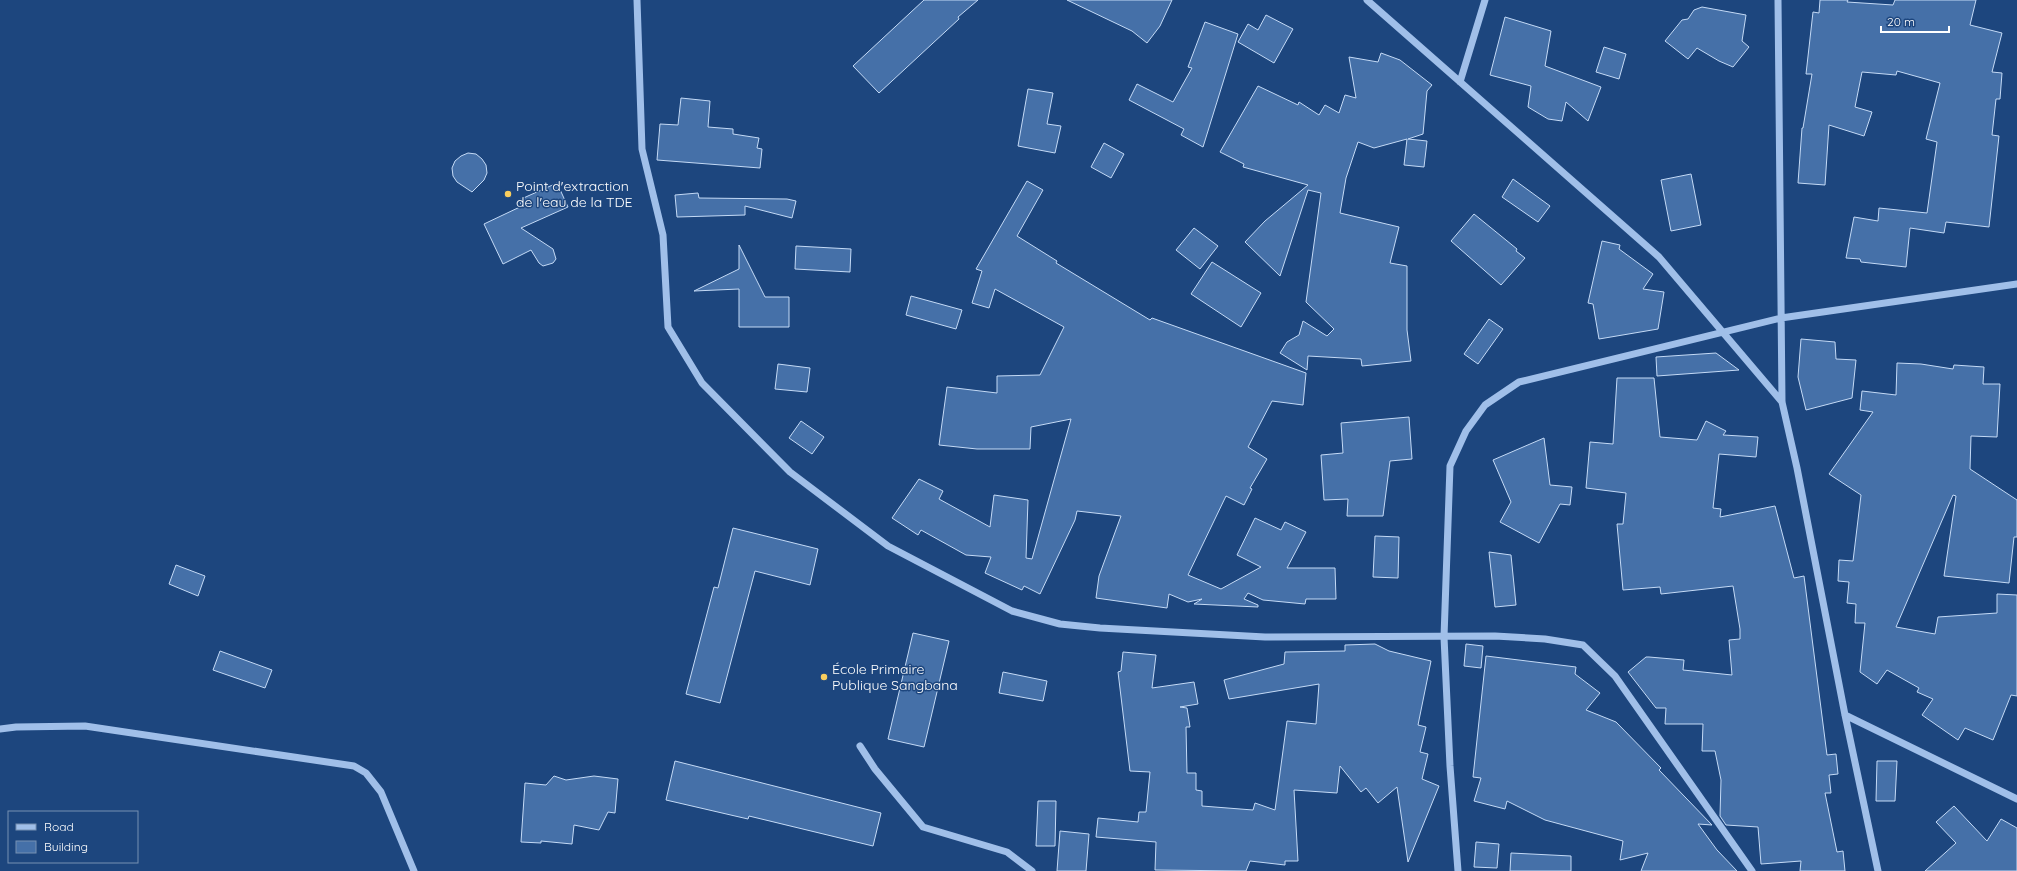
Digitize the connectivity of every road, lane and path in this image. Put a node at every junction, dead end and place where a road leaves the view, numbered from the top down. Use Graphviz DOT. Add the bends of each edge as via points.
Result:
graph roads {
  1 [pos="637,0"];
  2 [pos="1367,0"];
  3 [pos="1485,0"];
  4 [pos="1778,0"];
  5 [pos="1460,82"];
  6 [pos="2017,284"];
  7 [pos="1781,318"];
  8 [pos="1722,332"];
  9 [pos="1782,402"];
  10 [pos="1444,637"];
  11 [pos="1845,716"];
  12 [pos="0,730"];
  13 [pos="860,746"];
  14 [pos="2017,799"];
  15 [pos="414,871"];
  16 [pos="1032,871"];
  17 [pos="1458,871"];
  18 [pos="1752,871"];
  19 [pos="1878,871"];
  1 -- 10 [label="street" via="642,149 663,235 668,327 702,383 790,472 888,546 1012,611 1060,624 1265,637"];
  2 -- 5 [label="street"];
  3 -- 5 [label="street"];
  4 -- 7 [label="street"];
  5 -- 8 [label="street" via="1659,257"];
  6 -- 7 [label="street"];
  7 -- 8 [label="street"];
  7 -- 9 [label="street"];
  8 -- 9 [label="street"];
  8 -- 10 [label="street" via="1519,382 1485,405 1466,431 1450,466"];
  9 -- 11 [label="street"];
  10 -- 17 [label="street"];
  10 -- 18 [label="street" via="1495,636 1545,639 1583,645 1615,676"];
  11 -- 14 [label="street"];
  11 -- 19 [label="street"];
  12 -- 15 [label="street" via="16,727 85,726 354,766 366,772 381,792"];
  13 -- 16 [label="street" via="875,769 923,827 1007,852"];
}
